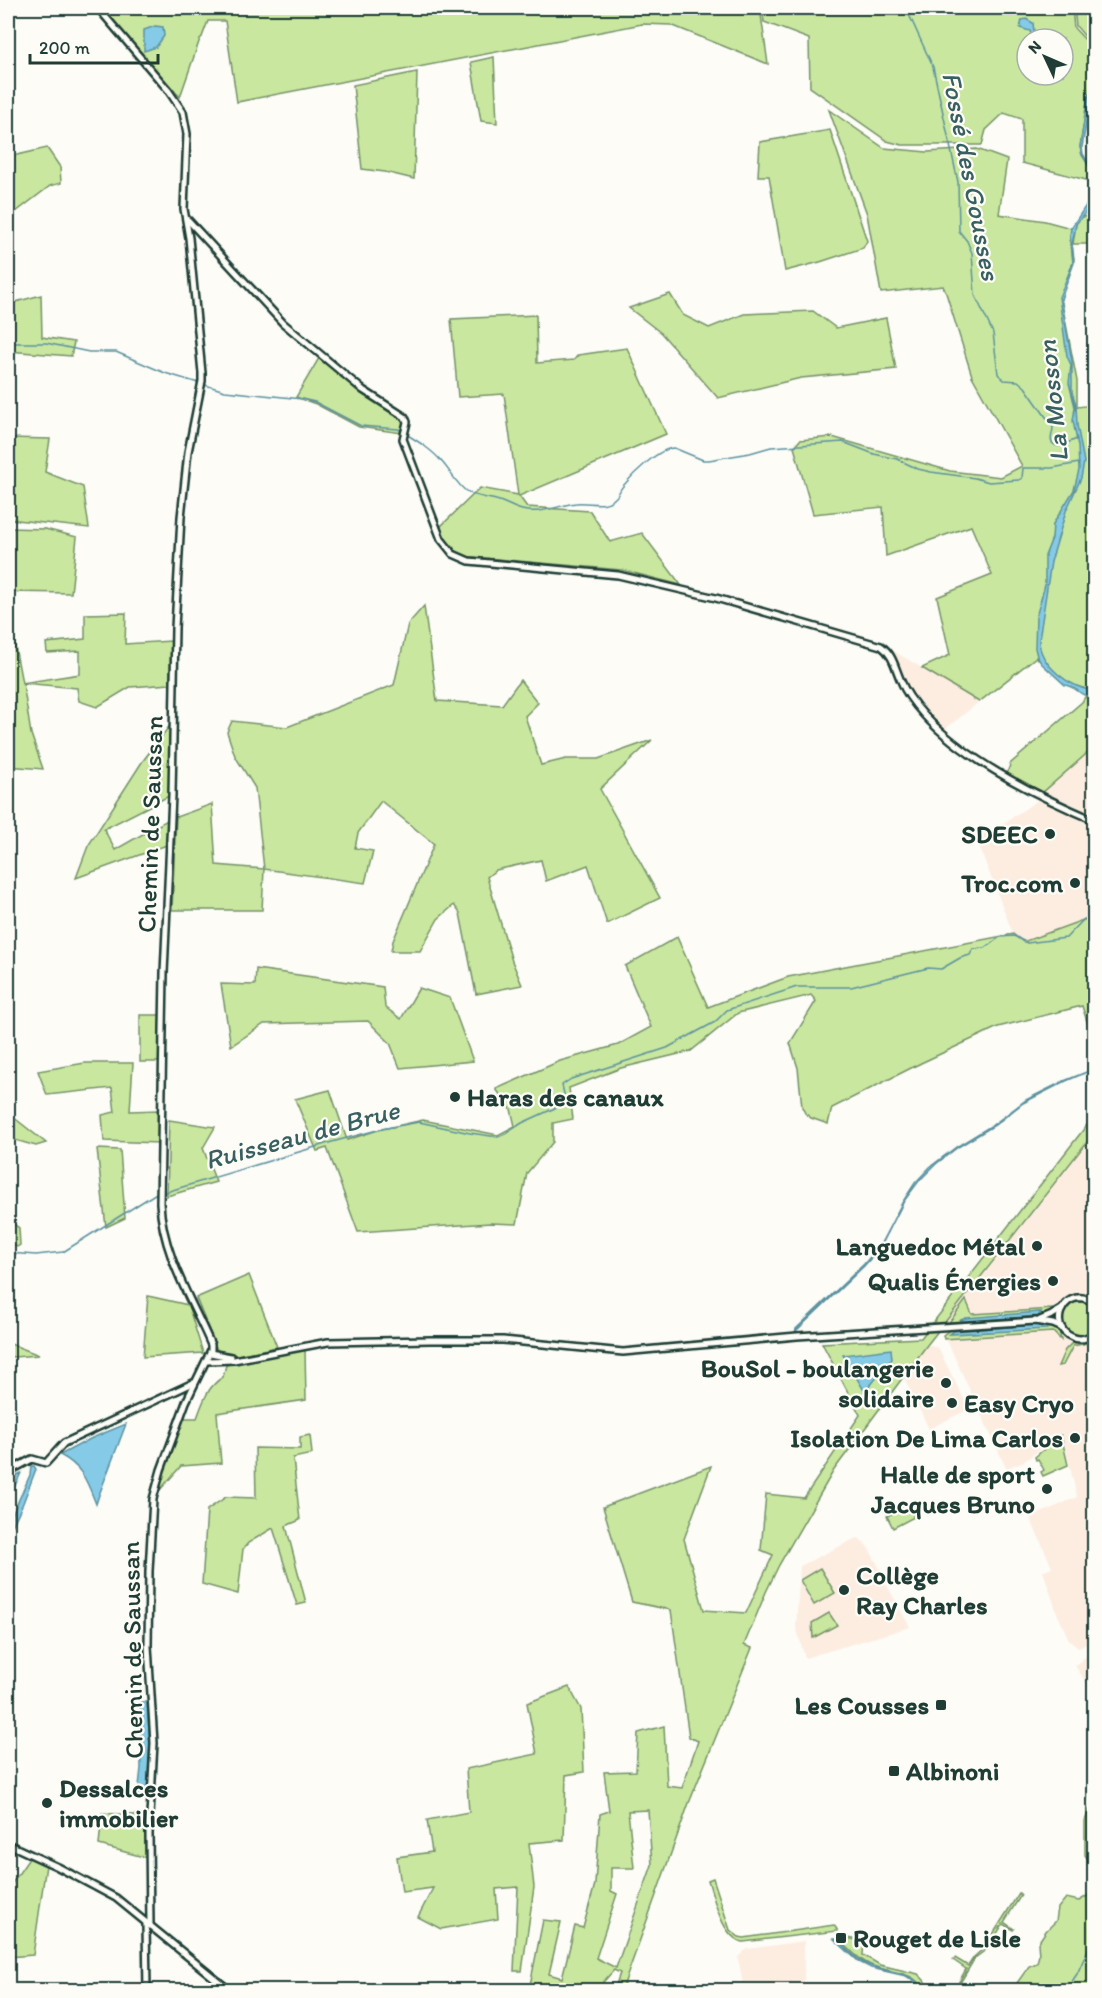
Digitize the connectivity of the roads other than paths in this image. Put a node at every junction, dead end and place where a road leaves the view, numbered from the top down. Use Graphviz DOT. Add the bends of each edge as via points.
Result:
graph roads {
  1 [pos="98,8"];
  2 [pos="186,216"];
  3 [pos="196,230"];
  4 [pos="189,238"];
  5 [pos="1094,820"];
  6 [pos="1092,1299"];
  7 [pos="1095,1303"];
  8 [pos="1062,1309"];
  9 [pos="1035,1321"];
  10 [pos="1062,1328"];
  11 [pos="1095,1333"];
  12 [pos="210,1353"];
  13 [pos="248,1356"];
  14 [pos="207,1361"];
  15 [pos="190,1385"];
  16 [pos="188,1397"];
  17 [pos="8,1472"];
  18 [pos="8,1844"];
  19 [pos="149,1908"];
  20 [pos="148,1924"];
  21 [pos="147,1944"];
  22 [pos="147,1990"];
  23 [pos="229,1990"];
  1 -- 2 [label="street, Chemin de Saussan" via="181,109 187,134"];
  2 -- 3 [label="street"];
  2 -- 4 [label="street, Chemin de Saussan"];
  3 -- 4 [label="street"];
  3 -- 5 [label="street" via="283,323 363,390 405,417 407,429 403,436 441,539 460,558 618,575 716,598 881,646 890,655 911,700 941,731 1005,777"];
  4 -- 12 [label="street, Chemin de Saussan" via="202,381 181,517 175,628 160,1203 169,1252 211,1345"];
  6 -- 7 [label="street"];
  6 -- 8 [label="street" via="1078,1297"];
  8 -- 9 [label="street"];
  8 -- 10 [label="street"];
  9 -- 10 [label="street"];
  9 -- 13 [label="street" via="623,1352 503,1340 430,1340 328,1342"];
  10 -- 11 [label="street" via="1076,1338"];
  12 -- 13 [label="street"];
  12 -- 14 [label="street, Chemin de Saussan"];
  13 -- 14 [label="street"];
  14 -- 15 [label="street, Chemin de Saussan"];
  15 -- 16 [label="street"];
  15 -- 16 [label="street, Chemin de Saussan"];
  15 -- 17 [label="street" via="64,1443 46,1463 32,1459"];
  16 -- 19 [label="street, Chemin de Saussan" via="161,1470 151,1523 148,1646 154,1743"];
  18 -- 20 [label="street" via="104,1890"];
  19 -- 20 [label="street"];
  19 -- 20 [label="street, Chemin de Saussan"];
  20 -- 21 [label="street, Chemin de Saussan"];
  20 -- 21 [label="street"];
  20 -- 23 [label="street"];
  21 -- 22 [label="street, Chemin de Saussan"];
}
